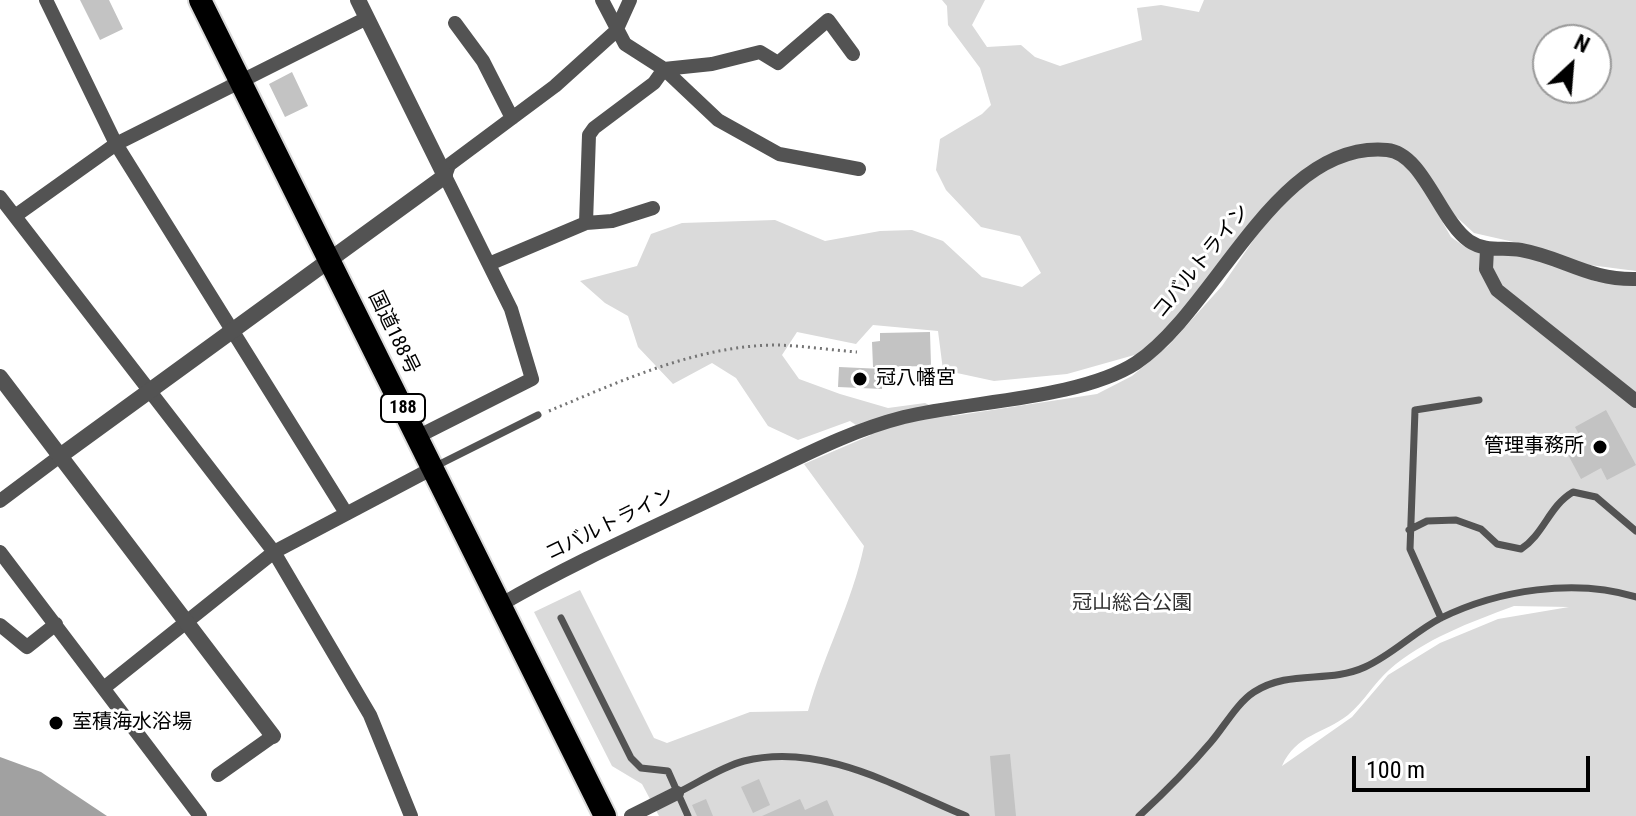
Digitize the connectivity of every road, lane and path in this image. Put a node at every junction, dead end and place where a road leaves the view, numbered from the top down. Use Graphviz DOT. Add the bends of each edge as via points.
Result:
graph roads {
  1 [pos="46,0"];
  2 [pos="200,0"];
  3 [pos="358,0"];
  4 [pos="602,0"];
  5 [pos="630,0"];
  6 [pos="367,18"];
  7 [pos="455,23"];
  8 [pos="616,31"];
  9 [pos="853,54"];
  10 [pos="664,69"];
  11 [pos="242,79"];
  12 [pos="512,118"];
  13 [pos="116,144"];
  14 [pos="859,169"];
  15 [pos="445,176"];
  16 [pos="0,197"];
  17 [pos="653,208"];
  18 [pos="15,216"];
  19 [pos="586,223"];
  20 [pos="1487,249"];
  21 [pos="331,260"];
  22 [pos="489,264"];
  23 [pos="1636,279"];
  24 [pos="231,331"];
  25 [pos="857,352"];
  26 [pos="0,377"];
  27 [pos="149,390"];
  28 [pos="1479,400"];
  29 [pos="1636,401"];
  30 [pos="538,415"];
  31 [pos="417,437"];
  32 [pos="60,456"];
  33 [pos="433,468"];
  34 [pos="0,501"];
  35 [pos="346,513"];
  36 [pos="1409,530"];
  37 [pos="1636,531"];
  38 [pos="0,552"];
  39 [pos="274,552"];
  40 [pos="1636,597"];
  41 [pos="500,605"];
  42 [pos="561,618"];
  43 [pos="1441,618"];
  44 [pos="186,620"];
  45 [pos="56,624"];
  46 [pos="0,625"];
  47 [pos="105,687"];
  48 [pos="273,736"];
  49 [pos="218,775"];
  50 [pos="677,793"];
  51 [pos="200,816"];
  52 [pos="411,816"];
  53 [pos="605,816"];
  54 [pos="631,816"];
  55 [pos="688,816"];
  56 [pos="966,816"];
  57 [pos="1139,816"];
  1 -- 13 [label="street"];
  2 -- 11 [label="highway, 国道188号 / 188"];
  3 -- 6 [label="street"];
  4 -- 8 [label="street"];
  5 -- 8 [label="street"];
  6 -- 11 [label="street"];
  6 -- 15 [label="street"];
  7 -- 12 [label="street" via="483,61"];
  8 -- 10 [label="street" via="625,44"];
  8 -- 12 [label="street"];
  9 -- 10 [label="street" via="828,20 778,63 760,52"];
  10 -- 14 [label="street" via="718,120 779,154"];
  10 -- 19 [label="street" via="589,135"];
  11 -- 13 [label="street"];
  11 -- 21 [label="highway, 国道188号 / 188" via="286,179"];
  12 -- 15 [label="street" via="449,165"];
  13 -- 18 [label="street"];
  13 -- 24 [label="street"];
  15 -- 21 [label="street"];
  15 -- 22 [label="street"];
  16 -- 18 [label="street"];
  17 -- 19 [label="street"];
  18 -- 27 [label="street"];
  19 -- 22 [label="street"];
  20 -- 23 [label="street" via="1518,249 1602,278"];
  20 -- 29 [label="street" via="1486,269 1497,290"];
  20 -- 41 [label="street, コバルトライン" via="1456,230 1402,155 1386,150 1323,163 1255,225 1223,272 1164,340 1134,364 1093,382 905,417 830,442 572,564"];
  21 -- 24 [label="street"];
  21 -- 31 [label="highway, 国道188号 / 188"];
  22 -- 31 [label="street" via="511,309 532,379"];
  24 -- 27 [label="street"];
  24 -- 35 [label="street"];
  25 -- 30 [label="path" via="776,345 707,354 635,375"];
  26 -- 32 [label="street"];
  27 -- 32 [label="street"];
  27 -- 39 [label="street"];
  28 -- 36 [label="lane" via="1415,410"];
  30 -- 33 [label="lane"];
  31 -- 33 [label="highway, 国道188号 / 188"];
  32 -- 34 [label="street"];
  32 -- 44 [label="street"];
  33 -- 35 [label="street"];
  33 -- 41 [label="highway, 国道188号 / 188"];
  35 -- 39 [label="street"];
  36 -- 37 [label="lane" via="1427,521 1456,520 1481,529 1497,544 1521,549 1534,540 1557,501 1573,492 1596,497"];
  36 -- 43 [label="lane" via="1410,549"];
  38 -- 45 [label="street"];
  39 -- 44 [label="street"];
  39 -- 52 [label="street" via="370,715"];
  40 -- 43 [label="lane" via="1579,589 1533,590 1483,600"];
  41 -- 53 [label="highway, 国道188号 / 188"];
  42 -- 50 [label="lane" via="631,758 641,768 668,771"];
  43 -- 57 [label="lane" via="1366,667 1341,675 1292,676 1251,694"];
  44 -- 47 [label="street"];
  44 -- 48 [label="street"];
  45 -- 46 [label="street" via="27,647"];
  45 -- 47 [label="street"];
  47 -- 51 [label="street"];
  48 -- 49 [label="street"];
  50 -- 54 [label="street"];
  50 -- 55 [label="lane"];
  50 -- 56 [label="lane" via="741,762 788,754 839,764"];
}
